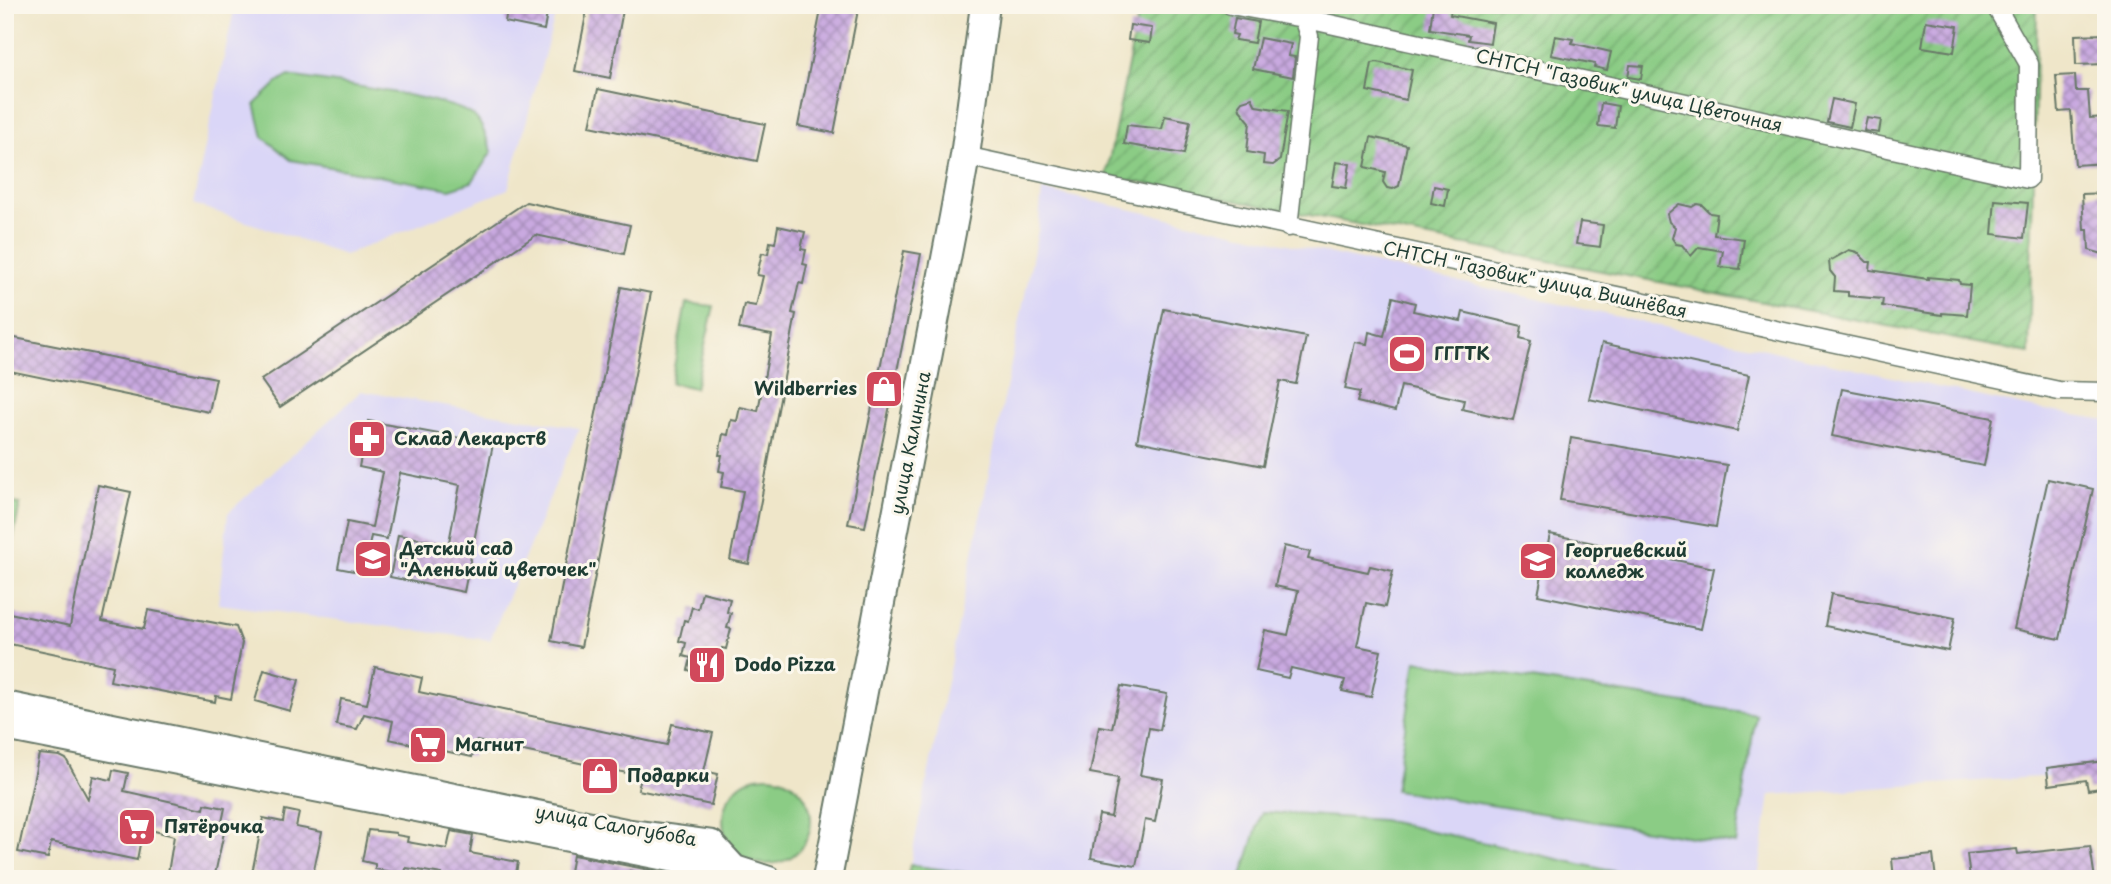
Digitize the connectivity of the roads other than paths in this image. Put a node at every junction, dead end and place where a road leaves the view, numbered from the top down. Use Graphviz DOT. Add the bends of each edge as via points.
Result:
graph roads {
  1 [pos="985,5"];
  2 [pos="1231,5"];
  3 [pos="1995,5"];
  4 [pos="1304,11"];
  5 [pos="965,156"];
  6 [pos="1288,226"];
  7 [pos="2106,392"];
  8 [pos="5,704"];
  9 [pos="5,728"];
  10 [pos="735,868"];
  11 [pos="769,879"];
  12 [pos="827,879"];
  1 -- 5 [label="main road, улица Калинина"];
  2 -- 4 [label="street, СНТСН \"Газовик\" улица Цветочная"];
  3 -- 4 [label="street, СНТСН \"Газовик\" улица Цветочная" via="2029,64 2028,180"];
  4 -- 6 [label="street" via="1309,36"];
  5 -- 6 [label="street, СНТСН \"Газовик\" улица Вишнёвая"];
  5 -- 12 [label="main road, улица Калинина"];
  6 -- 7 [label="street, СНТСН \"Газовик\" улица Вишнёвая" via="2059,391"];
  8 -- 10 [label="street, улица Салогубова" via="630,832 712,843"];
  9 -- 10 [label="street, улица Салогубова" via="711,867"];
  10 -- 11 [label="street"];
}
